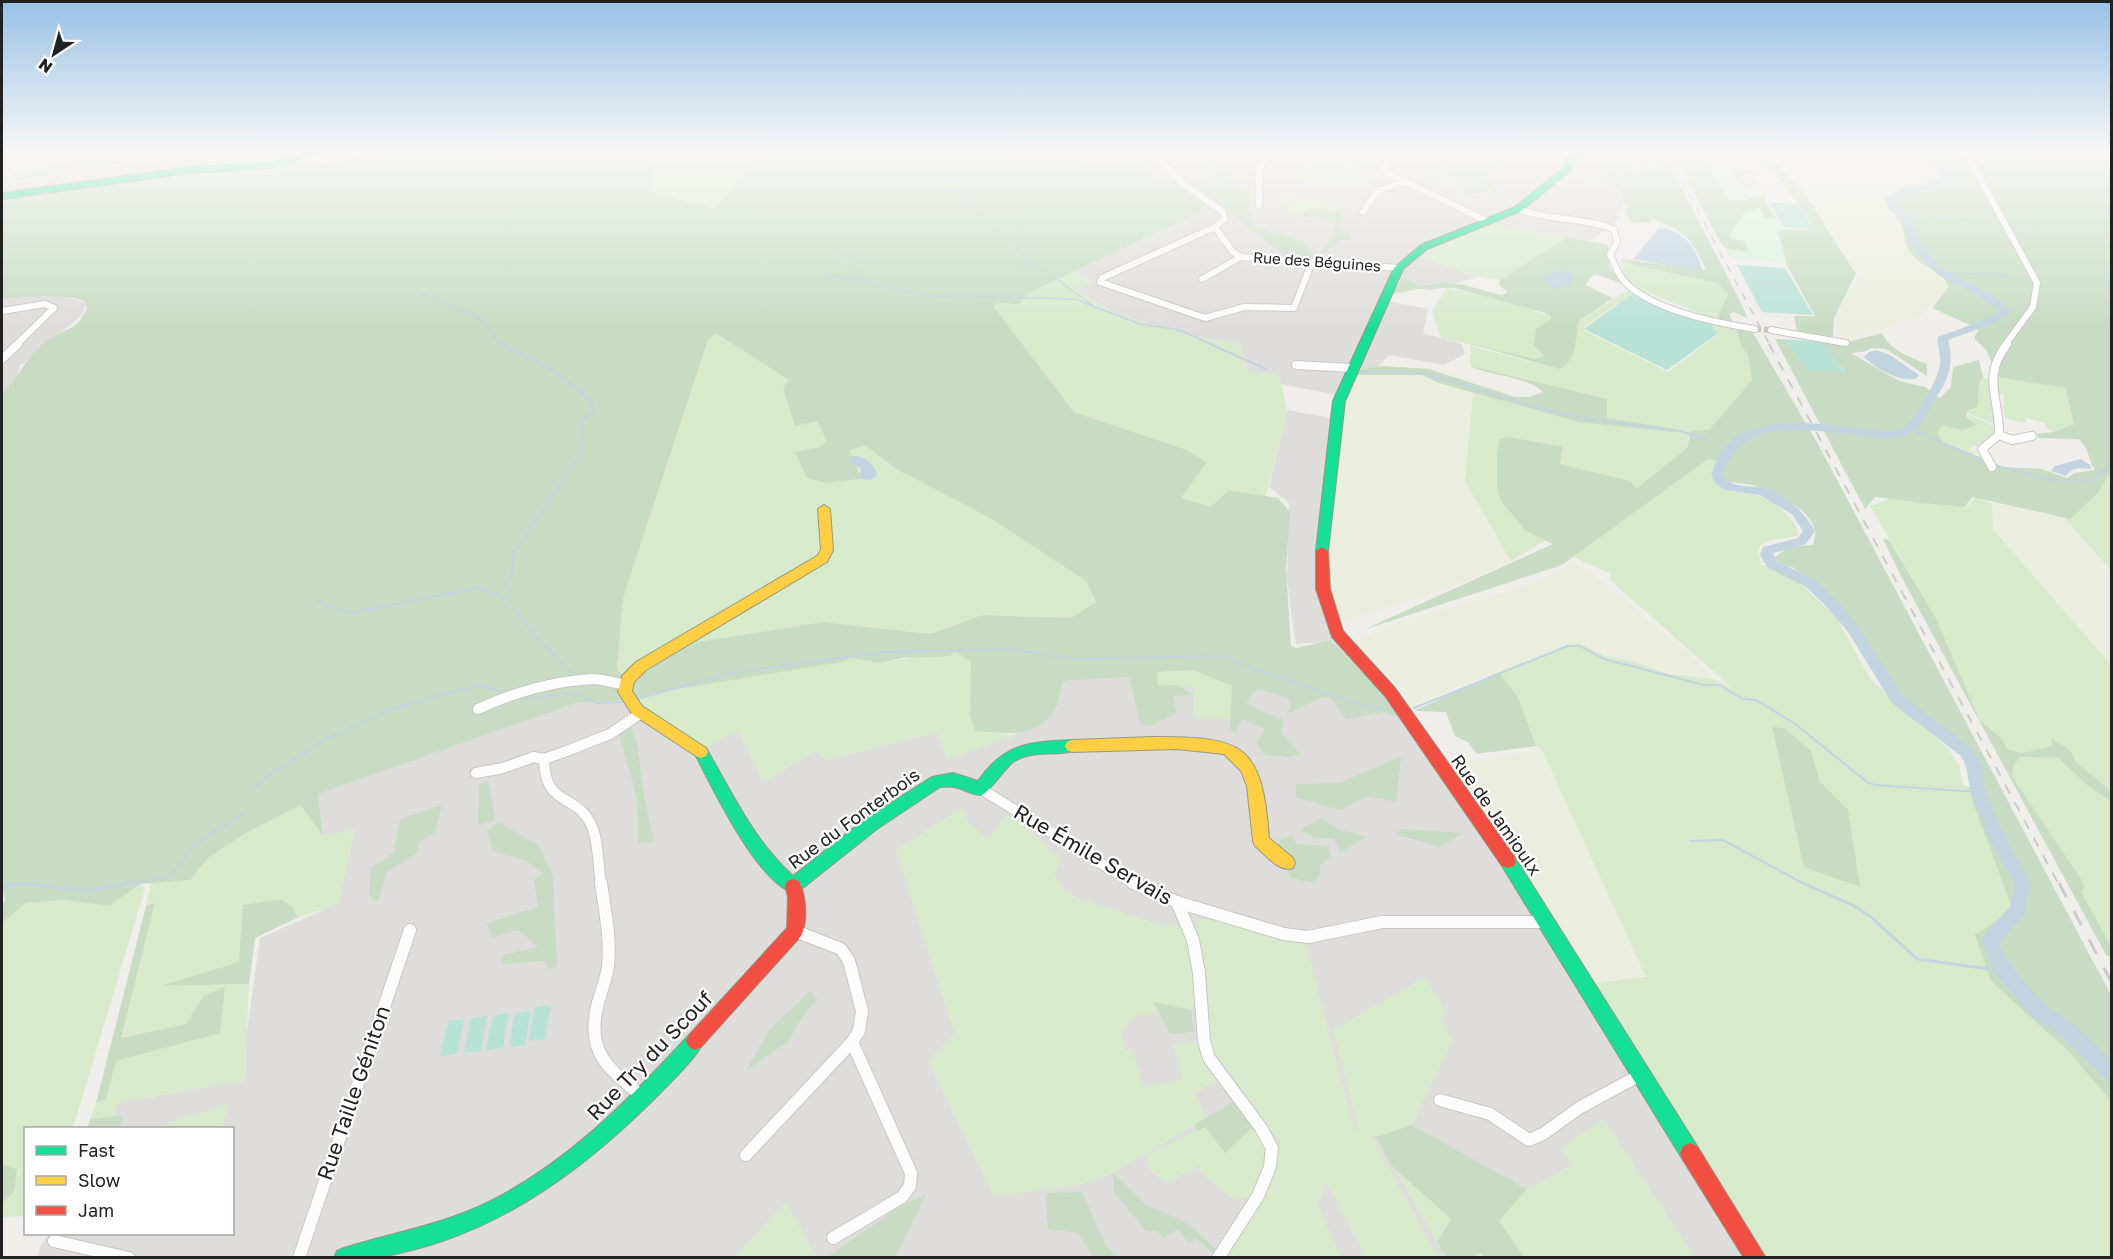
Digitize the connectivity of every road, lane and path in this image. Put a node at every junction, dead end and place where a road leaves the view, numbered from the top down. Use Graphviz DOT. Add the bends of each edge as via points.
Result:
graph roads {
  1 [pos="1221,211"];
  2 [pos="1465,211"];
  3 [pos="1511,211"];
  4 [pos="1526,211"];
  5 [pos="1998,211"];
  6 [pos="1487,221"];
  7 [pos="1215,227"];
  8 [pos="1241,257"];
  9 [pos="1312,262"];
  10 [pos="1399,268"];
  11 [pos="1202,279"];
  12 [pos="2,311"];
  13 [pos="1755,329"];
  14 [pos="1771,330"];
  15 [pos="1846,343"];
  16 [pos="2,358"];
  17 [pos="1296,365"];
  18 [pos="1353,368"];
  19 [pos="1999,435"];
  20 [pos="2032,436"];
  21 [pos="1992,467"];
  22 [pos="824,509"];
  23 [pos="625,686"];
  24 [pos="478,709"];
  25 [pos="641,712"];
  26 [pos="544,759"];
  27 [pos="476,773"];
  28 [pos="981,789"];
  29 [pos="1287,863"];
  30 [pos="793,886"];
  31 [pos="1177,902"];
  32 [pos="1545,922"];
  33 [pos="410,930"];
  34 [pos="795,931"];
  35 [pos="852,1042"];
  36 [pos="1642,1074"];
  37 [pos="644,1098"];
  38 [pos="1440,1100"];
  39 [pos="746,1155"];
  40 [pos="833,1238"];
  41 [pos="54,1241"];
  42 [pos="129,1257"];
  43 [pos="299,1257"];
  44 [pos="344,1257"];
  45 [pos="1218,1257"];
  46 [pos="1756,1257"];
  1 -- 7 [label="street" via="1225,219"];
  2 -- 6 [label="street"];
  3 -- 6 [label="street, Rue de Jamioulx"];
  4 -- 13 [label="street" via="1614,229 1617,242 1610,255 1627,285 1645,296 1718,324"];
  5 -- 19 [label="street" via="2039,292 1992,373"];
  6 -- 10 [label="street, Rue de Jamioulx" via="1424,247"];
  7 -- 8 [label="street, Rue des Béguines"];
  7 -- 9 [label="street" via="1100,282 1196,317 1213,318 1244,307 1294,308"];
  8 -- 9 [label="street, Rue des Béguines"];
  8 -- 11 [label="street"];
  9 -- 10 [label="street, Rue des Béguines"];
  10 -- 18 [label="street, Rue de Jamioulx"];
  12 -- 16 [label="street" via="45,304 54,308"];
  14 -- 15 [label="street"];
  17 -- 18 [label="street"];
  18 -- 32 [label="street, Rue de Jamioulx" via="1339,401 1326,486 1322,538 1323,589 1328,611 1337,633 1390,692 1516,873"];
  19 -- 20 [label="street" via="2012,440"];
  19 -- 21 [label="street" via="1982,449"];
  22 -- 23 [label="street" via="827,550 822,559 641,666"];
  23 -- 24 [label="street" via="595,679 578,681 504,697"];
  23 -- 25 [label="street, Rue du Fonterbois" via="629,700"];
  25 -- 26 [label="street" via="610,734"];
  25 -- 30 [label="street, Rue du Fonterbois" via="691,743 705,757 764,860"];
  26 -- 27 [label="street" via="534,757"];
  26 -- 37 [label="street" via="543,772 552,791 582,813 592,827 607,927 608,963 591,1036 600,1059"];
  28 -- 29 [label="street" via="1004,758 1027,750 1088,744 1225,747 1243,762 1254,780 1261,841"];
  28 -- 30 [label="street, Rue du Fonterbois" via="953,779 937,781 871,824"];
  28 -- 31 [label="street, Rue Émile Servais" via="1139,887"];
  30 -- 34 [label="street"];
  31 -- 32 [label="street" via="1284,934 1308,937 1382,922"];
  31 -- 45 [label="street, Rue Émile Servais" via="1193,940 1209,1059 1272,1148 1270,1167 1258,1196"];
  32 -- 36 [label="street, Rue de Jamioulx"];
  33 -- 43 [label="street, Rue Taille Géniton"];
  34 -- 35 [label="street" via="841,949 849,961 862,1011 859,1031"];
  34 -- 37 [label="street, Rue Try du Scouf"];
  35 -- 39 [label="street"];
  35 -- 40 [label="street" via="912,1180 902,1197"];
  36 -- 38 [label="street" via="1529,1140 1490,1114"];
  36 -- 46 [label="street, Rue de Jamioulx"];
  37 -- 44 [label="street, Rue Try du Scouf" via="608,1133 527,1192 481,1216 432,1234"];
  41 -- 42 [label="street"];
}
